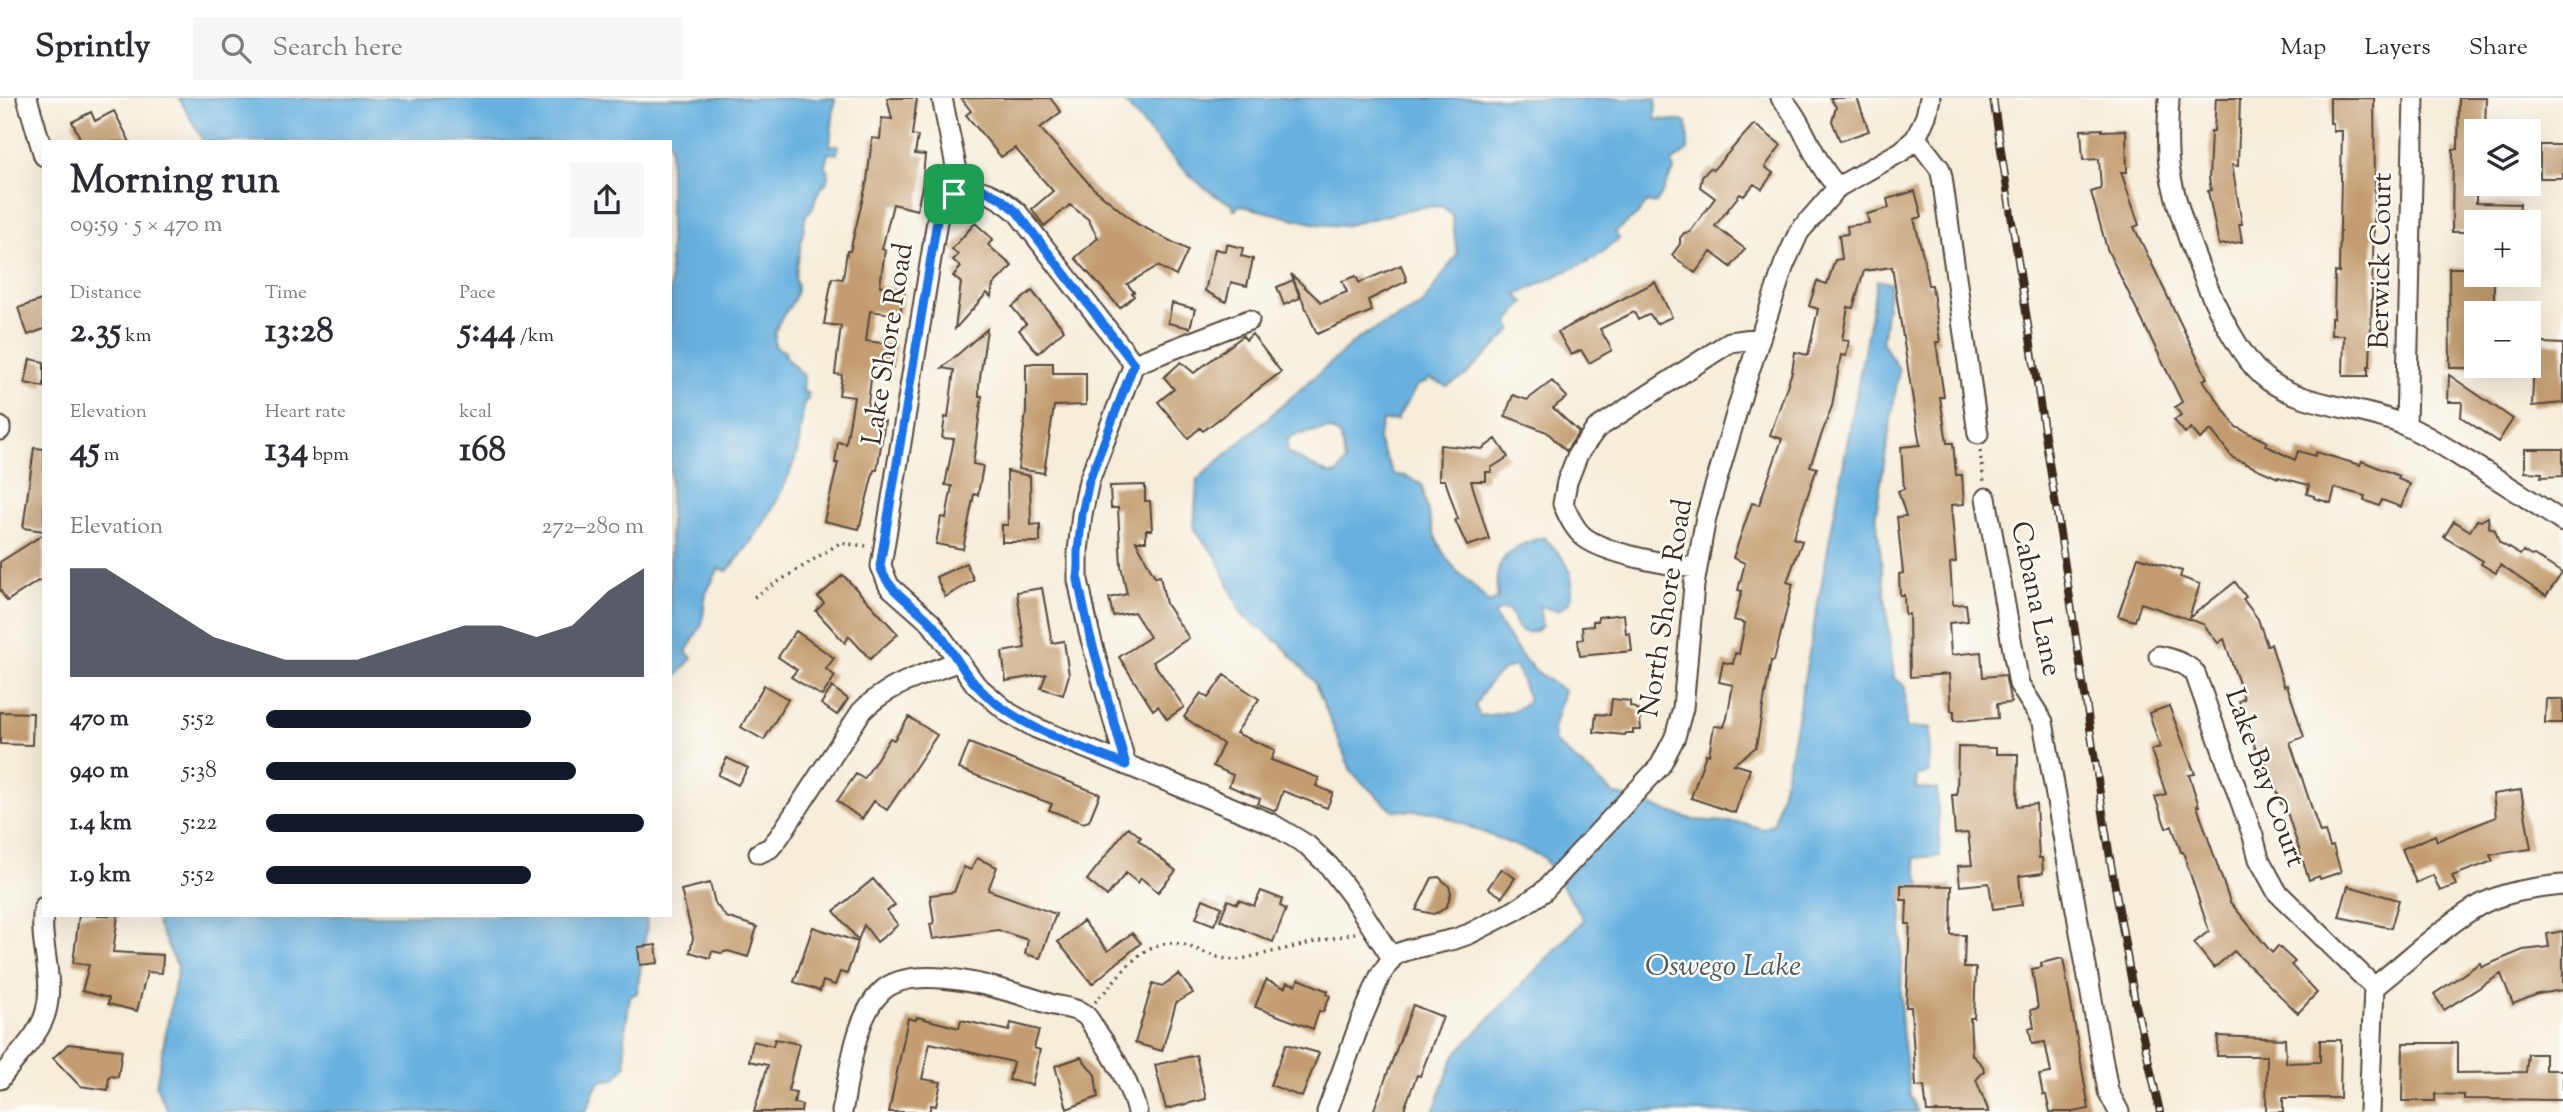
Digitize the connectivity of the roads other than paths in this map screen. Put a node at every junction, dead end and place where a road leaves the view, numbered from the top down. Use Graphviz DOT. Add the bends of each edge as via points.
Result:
graph roads {
  1 [pos="27,98"];
  2 [pos="942,98"];
  3 [pos="1781,98"];
  4 [pos="1930,98"];
  5 [pos="2169,98"];
  6 [pos="2414,98"];
  7 [pos="1916,138"];
  8 [pos="42,149"];
  9 [pos="1838,187"];
  10 [pos="965,190"];
  11 [pos="1249,320"];
  12 [pos="1760,338"];
  13 [pos="1134,364"];
  14 [pos="2406,425"];
  15 [pos="1978,434"];
  16 [pos="1986,498"];
  17 [pos="2563,522"];
  18 [pos="1696,568"];
  19 [pos="2160,656"];
  20 [pos="959,661"];
  21 [pos="1126,765"];
  22 [pos="759,853"];
  23 [pos="2563,885"];
  24 [pos="44,917"];
  25 [pos="1392,958"];
  26 [pos="2374,987"];
  27 [pos="0,1079"];
  28 [pos="842,1112"];
  29 [pos="1137,1112"];
  30 [pos="1327,1112"];
  31 [pos="2119,1112"];
  32 [pos="2369,1112"];
  1 -- 8 [label="street"];
  2 -- 10 [label="street"];
  3 -- 9 [label="street" via="1797,117 1822,170"];
  4 -- 7 [label="street"];
  5 -- 14 [label="street" via="2168,155 2179,209 2228,330 2247,361 2270,382 2297,394"];
  6 -- 14 [label="street, Berwick Court"];
  7 -- 9 [label="street, North Shore Road" via="1902,151"];
  7 -- 15 [label="street" via="1942,177"];
  9 -- 12 [label="street, North Shore Road" via="1799,232"];
  10 -- 13 [label="street" via="982,189 1017,212"];
  10 -- 20 [label="street, Lake Shore Road" via="947,200 937,221 880,566 889,586 931,623"];
  11 -- 13 [label="street"];
  12 -- 18 [label="street, North Shore Road" via="1706,517"];
  12 -- 18 [label="street" via="1730,342 1596,429 1578,454 1567,482 1563,504 1584,537 1618,551"];
  13 -- 21 [label="street" via="1089,481 1078,552 1078,580 1089,632"];
  14 -- 17 [label="street"];
  16 -- 31 [label="street, Cabana Lane" via="2020,684 2043,722 2108,1091"];
  18 -- 25 [label="street, North Shore Road" via="1682,716 1660,766 1553,883 1528,903 1469,934 1411,948"];
  19 -- 26 [label="street, Lake Bay Court" via="2195,673 2268,878 2295,911"];
  20 -- 21 [label="street, Lake Shore Road" via="976,685 1009,713"];
  20 -- 22 [label="street" via="873,699 779,837"];
  21 -- 25 [label="street, Lake Shore Road" via="1272,824 1307,845 1329,866"];
  23 -- 26 [label="street" via="2507,894 2474,908"];
  24 -- 27 [label="street" via="46,1012"];
  25 -- 30 [label="street" via="1360,1023"];
  26 -- 32 [label="street"];
  28 -- 29 [label="street" via="869,1007 897,982 930,979 1015,992 1084,1013 1119,1063"];
}
